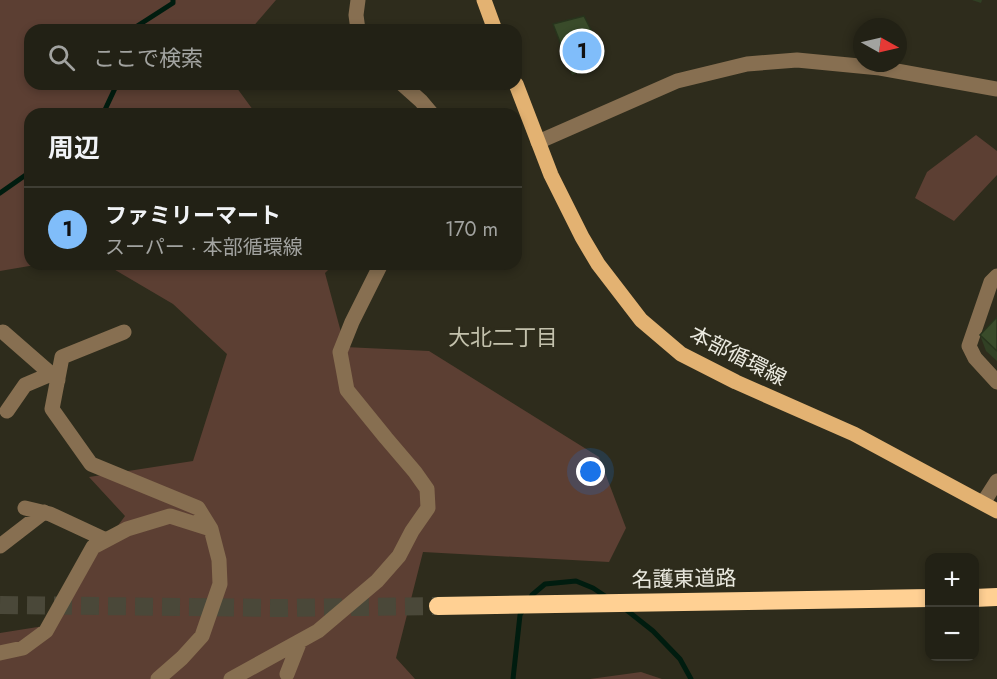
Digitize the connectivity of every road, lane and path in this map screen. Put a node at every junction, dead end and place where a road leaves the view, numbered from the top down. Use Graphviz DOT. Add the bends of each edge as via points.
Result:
graph roads {
  1 [pos="358,0"];
  2 [pos="484,0"];
  3 [pos="357,24"];
  4 [pos="493,24"];
  5 [pos="997,89"];
  6 [pos="409,90"];
  7 [pos="518,90"];
  8 [pos="427,108"];
  9 [pos="538,142"];
  10 [pos="378,270"];
  11 [pos="997,276"];
  12 [pos="3,332"];
  13 [pos="124,332"];
  14 [pos="54,377"];
  15 [pos="997,382"];
  16 [pos="7,411"];
  17 [pos="997,481"];
  18 [pos="983,503"];
  19 [pos="24,508"];
  20 [pos="997,511"];
  21 [pos="44,512"];
  22 [pos="211,529"];
  23 [pos="106,540"];
  24 [pos="0,546"];
  25 [pos="997,597"];
  26 [pos="925,598"];
  27 [pos="979,598"];
  28 [pos="441,606"];
  29 [pos="300,641"];
  30 [pos="0,653"];
  31 [pos="287,674"];
  32 [pos="158,679"];
  33 [pos="231,679"];
  1 -- 3 [label="street"];
  2 -- 4 [label="main road"];
  5 -- 9 [label="street" via="880,68 797,60 747,64 677,81"];
  6 -- 8 [label="street"];
  7 -- 9 [label="main road, 本部循環線"];
  9 -- 18 [label="main road, 本部循環線" via="558,190 598,264 641,320 681,354 854,435"];
  10 -- 29 [label="street" via="340,352 347,390 427,489 428,508 399,556 377,581 318,631"];
  11 -- 15 [label="street" via="991,282 969,346"];
  12 -- 14 [label="street"];
  13 -- 14 [label="street" via="62,357"];
  14 -- 16 [label="street" via="25,385"];
  14 -- 22 [label="street" via="52,409 91,464 198,508"];
  17 -- 18 [label="street"];
  18 -- 20 [label="main road, 本部循環線"];
  19 -- 21 [label="street"];
  21 -- 23 [label="street"];
  21 -- 24 [label="street"];
  22 -- 23 [label="street" via="171,516 128,528"];
  22 -- 32 [label="street" via="220,584 202,636"];
  23 -- 30 [label="street" via="93,547 46,632 23,648"];
  25 -- 27 [label="highway"];
  26 -- 28 [label="highway, 名護東道路"];
  29 -- 31 [label="street"];
  29 -- 33 [label="street"];
}
